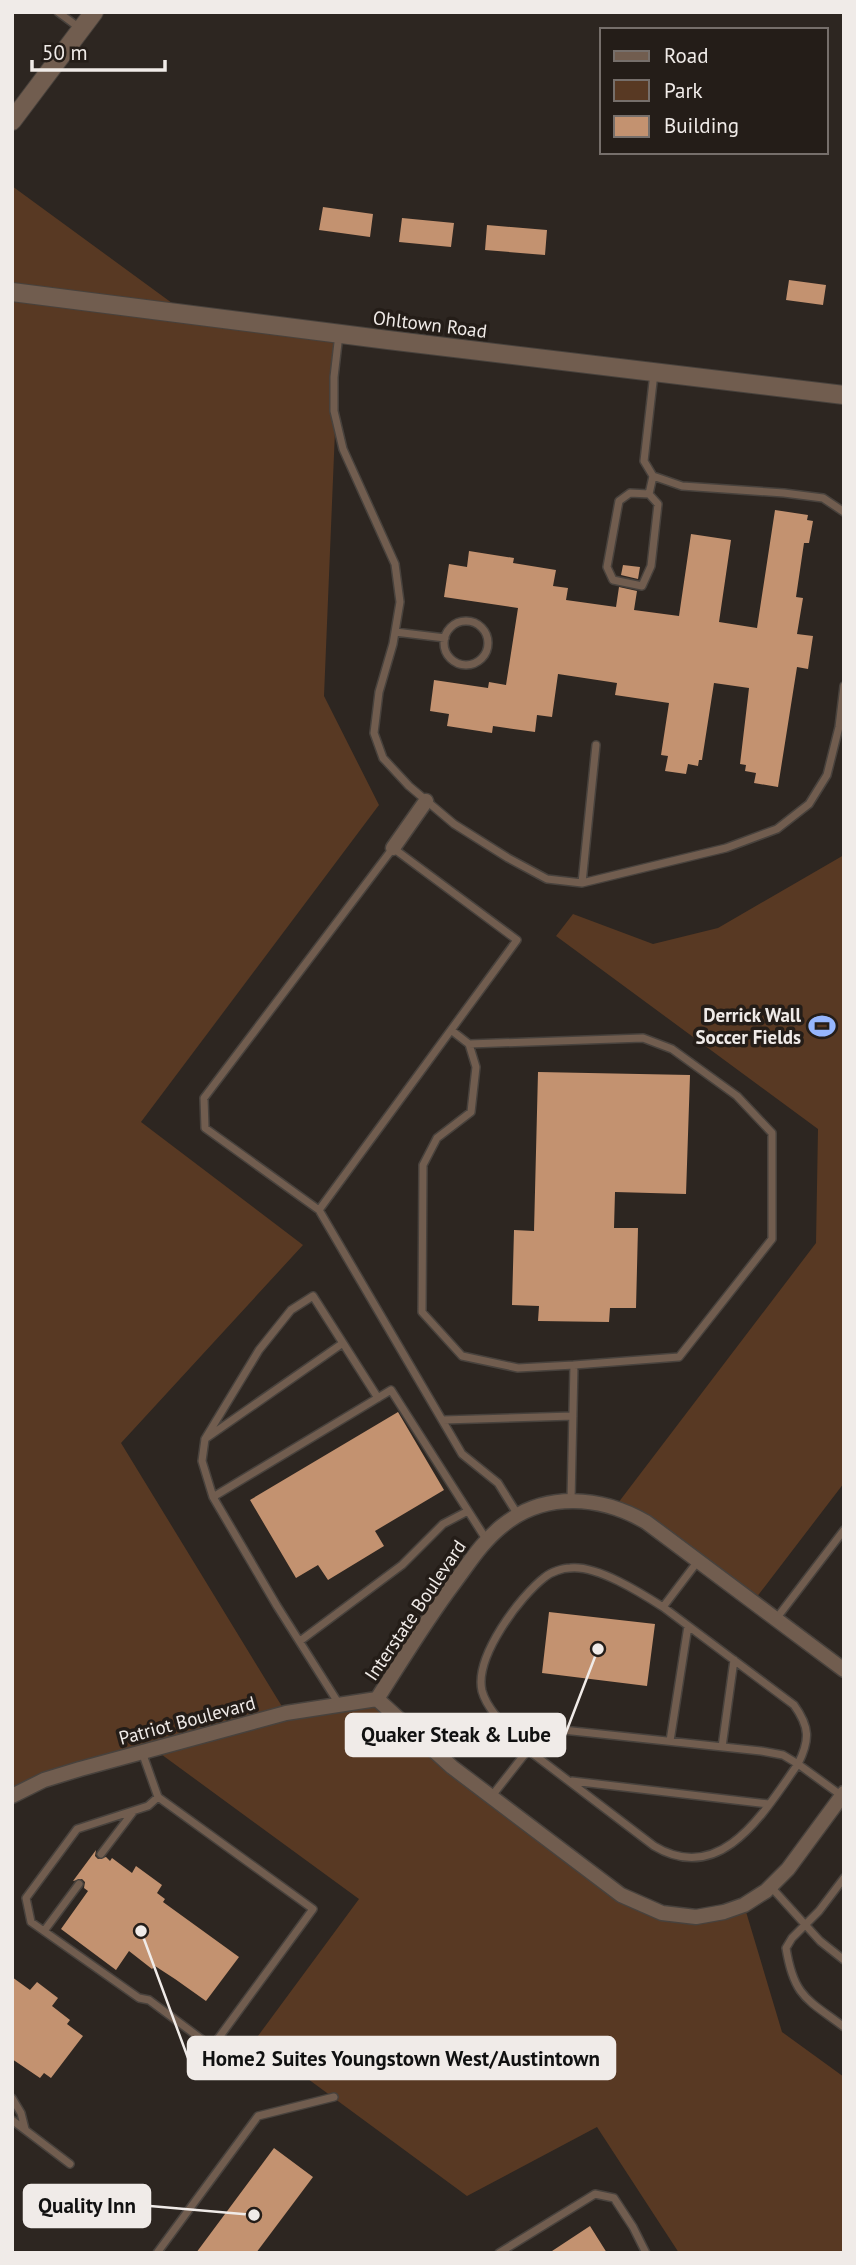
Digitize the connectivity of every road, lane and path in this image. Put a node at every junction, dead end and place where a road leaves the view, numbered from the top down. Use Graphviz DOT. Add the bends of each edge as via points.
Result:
graph roads {
  1 [pos="58,12"];
  2 [pos="94,12"];
  3 [pos="81,29"];
  4 [pos="12,121"];
  5 [pos="12,292"];
  6 [pos="339,334"];
  7 [pos="654,372"];
  8 [pos="844,395"];
  9 [pos="653,475"];
  10 [pos="649,495"];
  11 [pos="844,512"];
  12 [pos="395,632"];
  13 [pos="444,638"];
  14 [pos="844,686"];
  15 [pos="596,745"];
  16 [pos="426,800"];
  17 [pos="393,848"];
  18 [pos="582,883"];
  19 [pos="451,1030"];
  20 [pos="469,1044"];
  21 [pos="319,1210"];
  22 [pos="343,1343"];
  23 [pos="574,1365"];
  24 [pos="378,1398"];
  25 [pos="573,1416"];
  26 [pos="443,1420"];
  27 [pos="205,1439"];
  28 [pos="213,1497"];
  29 [pos="571,1500"];
  30 [pos="468,1511"];
  31 [pos="519,1515"];
  32 [pos="844,1530"];
  33 [pos="487,1540"];
  34 [pos="698,1561"];
  35 [pos="663,1607"];
  36 [pos="776,1619"];
  37 [pos="688,1626"];
  38 [pos="300,1641"];
  39 [pos="734,1660"];
  40 [pos="844,1670"];
  41 [pos="377,1699"];
  42 [pos="339,1704"];
  43 [pos="670,1741"];
  44 [pos="722,1747"];
  45 [pos="528,1750"];
  46 [pos="142,1752"];
  47 [pos="798,1763"];
  48 [pos="570,1781"];
  49 [pos="843,1795"];
  50 [pos="12,1796"];
  51 [pos="158,1797"];
  52 [pos="491,1797"];
  53 [pos="769,1804"];
  54 [pos="133,1812"];
  55 [pos="101,1854"];
  56 [pos="844,1878"];
  57 [pos="79,1884"];
  58 [pos="771,1887"];
  59 [pos="806,1925"];
  60 [pos="44,1931"];
  61 [pos="844,1960"];
  62 [pos="844,2027"];
  63 [pos="334,2097"];
  64 [pos="12,2098"];
  65 [pos="12,2120"];
  66 [pos="25,2130"];
  67 [pos="70,2164"];
  68 [pos="158,2253"];
  69 [pos="499,2253"];
  70 [pos="646,2253"];
  1 -- 3 [label="lane"];
  2 -- 3 [label="street"];
  3 -- 4 [label="street"];
  5 -- 6 [label="street, Ohltown Road"];
  6 -- 7 [label="street, Ohltown Road"];
  6 -- 12 [label="lane" via="334,411 343,449 395,564 400,603"];
  7 -- 8 [label="street, Ohltown Road"];
  7 -- 9 [label="lane" via="644,461"];
  9 -- 10 [label="lane"];
  9 -- 11 [label="lane" via="682,486 823,498"];
  10 -- 10 [label="lane" via="630,493 619,501 607,567 613,580 642,586 652,566 658,504"];
  12 -- 13 [label="lane"];
  12 -- 16 [label="lane" via="374,733 383,758"];
  13 -- 13 [label="lane" via="450,658 465,665 481,659 488,644 482,628 467,621 451,626"];
  14 -- 18 [label="lane" via="827,775 809,804 777,829 726,848"];
  15 -- 18 [label="lane"];
  16 -- 17 [label="street"];
  16 -- 18 [label="lane" via="454,824 547,879"];
  17 -- 19 [label="lane" via="517,940"];
  17 -- 21 [label="lane" via="204,1098 205,1128"];
  19 -- 20 [label="lane"];
  19 -- 21 [label="lane"];
  20 -- 23 [label="lane" via="475,1067 471,1112 437,1138 423,1165 422,1312 462,1356 518,1368"];
  20 -- 23 [label="lane" via="643,1038 672,1049 737,1096 772,1133 772,1239 679,1357"];
  21 -- 26 [label="lane"];
  22 -- 24 [label="lane"];
  22 -- 27 [label="lane"];
  22 -- 27 [label="lane" via="313,1296 291,1310 259,1350"];
  23 -- 25 [label="lane"];
  24 -- 28 [label="lane"];
  24 -- 30 [label="lane" via="391,1390"];
  25 -- 26 [label="lane"];
  25 -- 29 [label="lane"];
  26 -- 31 [label="lane" via="463,1454 498,1483"];
  27 -- 28 [label="lane" via="202,1461"];
  28 -- 38 [label="lane"];
  29 -- 31 [label="street, Interstate Boulevard" via="544,1504"];
  29 -- 34 [label="street, Interstate Boulevard" via="593,1501 631,1513"];
  30 -- 33 [label="lane"];
  30 -- 38 [label="lane" via="443,1524 402,1565"];
  31 -- 33 [label="street, Interstate Boulevard"];
  32 -- 36 [label="lane"];
  33 -- 41 [label="street, Interstate Boulevard" via="432,1612"];
  34 -- 35 [label="lane"];
  34 -- 36 [label="street, Interstate Boulevard"];
  35 -- 37 [label="lane"];
  35 -- 45 [label="lane" via="592,1570 571,1567 548,1575 529,1591 506,1621 481,1676 490,1707"];
  36 -- 40 [label="street, Interstate Boulevard"];
  37 -- 39 [label="lane"];
  37 -- 43 [label="lane"];
  38 -- 42 [label="lane"];
  39 -- 44 [label="lane"];
  39 -- 47 [label="lane" via="794,1705 804,1718 806,1748"];
  41 -- 42 [label="street, Patriot Boulevard"];
  41 -- 52 [label="street, Interstate Boulevard"];
  42 -- 46 [label="street, Patriot Boulevard" via="286,1713"];
  43 -- 44 [label="lane"];
  43 -- 45 [label="lane" via="544,1728"];
  44 -- 47 [label="lane" via="783,1755"];
  45 -- 48 [label="lane"];
  45 -- 52 [label="lane"];
  46 -- 50 [label="street, Patriot Boulevard" via="44,1780"];
  46 -- 51 [label="lane"];
  47 -- 49 [label="lane"];
  47 -- 53 [label="lane"];
  48 -- 53 [label="lane"];
  48 -- 53 [label="lane" via="654,1846 684,1857 708,1856 730,1847"];
  49 -- 58 [label="street, Interstate Boulevard"];
  51 -- 54 [label="lane"];
  51 -- 60 [label="lane" via="313,1909 212,2047"];
  52 -- 58 [label="street, Interstate Boulevard" via="621,1895 649,1909 708,1916 744,1905"];
  54 -- 55 [label="lane"];
  54 -- 60 [label="lane" via="77,1829 26,1898 31,1922"];
  56 -- 59 [label="lane"];
  57 -- 60 [label="lane"];
  58 -- 59 [label="lane"];
  59 -- 61 [label="lane"];
  59 -- 62 [label="lane" via="786,1948 797,1988"];
  63 -- 68 [label="lane" via="258,2116"];
  64 -- 66 [label="lane"];
  65 -- 66 [label="lane"];
  66 -- 67 [label="lane"];
  69 -- 70 [label="lane" via="595,2194 614,2198"];
}
